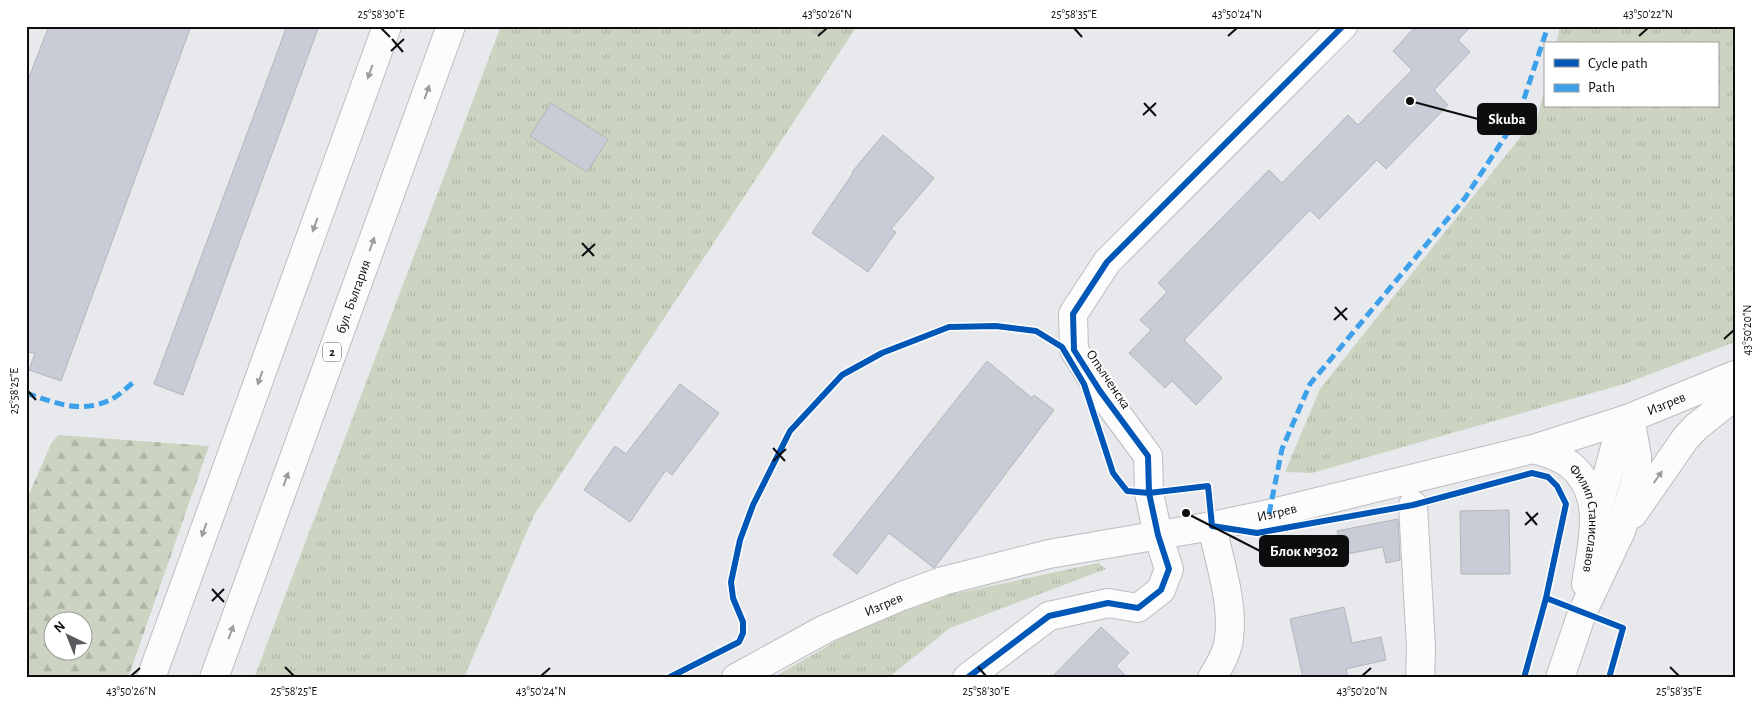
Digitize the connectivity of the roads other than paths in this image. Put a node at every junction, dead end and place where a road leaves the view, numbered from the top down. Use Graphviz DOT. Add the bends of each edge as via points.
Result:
graph roads {
  1 [pos="387,26"];
  2 [pos="451,26"];
  3 [pos="1343,26"];
  4 [pos="1735,375"];
  5 [pos="1735,396"];
  6 [pos="1626,419"];
  7 [pos="1533,449"];
  8 [pos="1413,505"];
  9 [pos="1595,520"];
  10 [pos="1212,526"];
  11 [pos="1621,531"];
  12 [pos="1158,535"];
  13 [pos="1582,613"];
  14 [pos="151,678"];
  15 [pos="214,678"];
  16 [pos="736,678"];
  17 [pos="967,678"];
  18 [pos="1212,678"];
  19 [pos="1420,678"];
  20 [pos="1560,678"];
  1 -- 14 [label="main road, one-way"];
  15 -- 2 [label="main road, бул. България / 2, one-way"];
  3 -- 12 [label="main road, Опълченска" via="1107,262 1073,314 1074,350 1148,456 1149,493"];
  4 -- 6 [label="main road, Изгрев"];
  11 -- 5 [label="main road, one-way" via="1685,439"];
  6 -- 7 [label="main road, Изгрев"];
  6 -- 9 [label="main road"];
  6 -- 11 [label="main road, Филип Станиславов" via="1638,456 1637,473"];
  7 -- 9 [label="main road, Филип Станиславов" via="1554,455 1569,464 1590,492"];
  7 -- 10 [label="main road, Изгрев"];
  8 -- 19 [label="main road"];
  9 -- 13 [label="main road, Филип Станиславов"];
  10 -- 12 [label="main road, Изгрев"];
  10 -- 18 [label="main road" via="1230,613 1229,640"];
  11 -- 13 [label="main road, Филип Станиславов"];
  12 -- 16 [label="main road, Изгрев" via="1048,554 943,581 825,629"];
  12 -- 17 [label="main road, Опълченска" via="1169,569 1161,590 1138,608 1108,603 1048,616"];
  13 -- 20 [label="main road, Филип Станиславов"];
}
